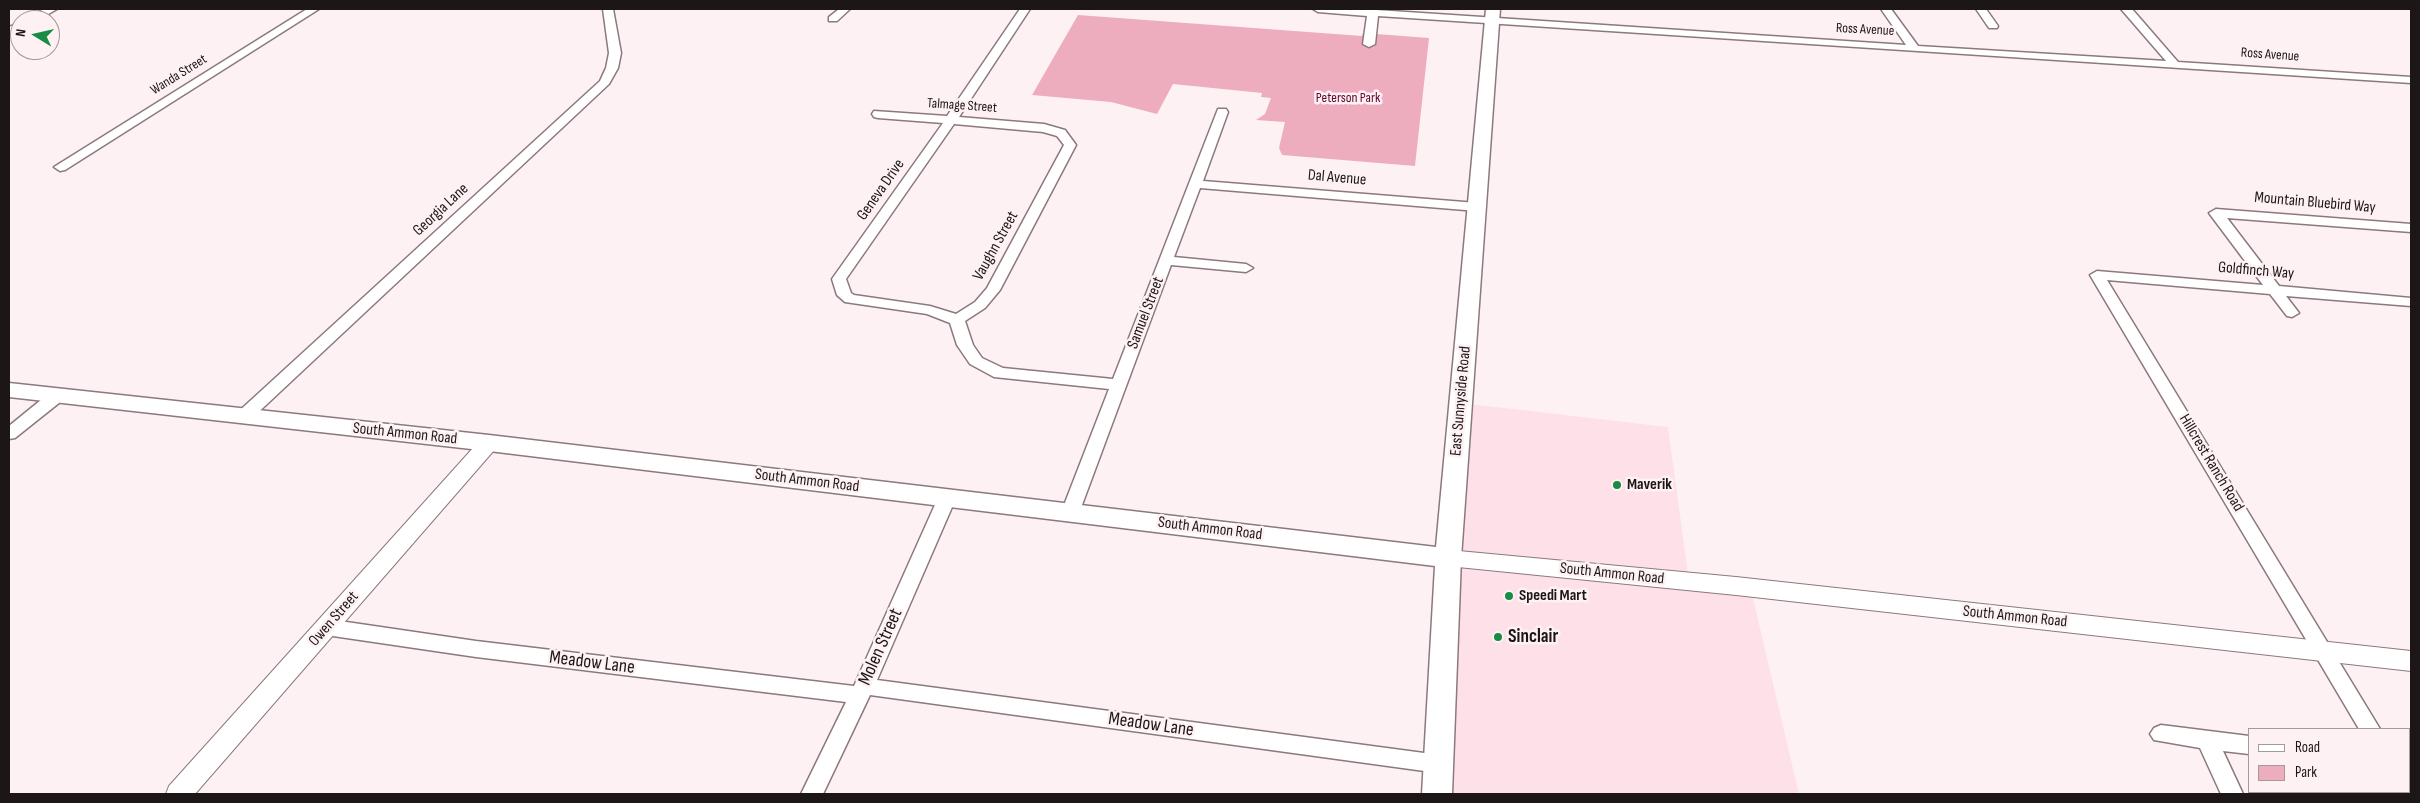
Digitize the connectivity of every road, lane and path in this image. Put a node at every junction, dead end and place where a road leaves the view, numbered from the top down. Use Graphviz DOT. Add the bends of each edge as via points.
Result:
graph roads {
  1 [pos="314,9"];
  2 [pos="608,9"];
  3 [pos="845,9"];
  4 [pos="1025,9"];
  5 [pos="1318,9"];
  6 [pos="1886,9"];
  7 [pos="1973,9"];
  8 [pos="1981,9"];
  9 [pos="2126,9"];
  10 [pos="1373,13"];
  11 [pos="1492,14"];
  12 [pos="833,19"];
  13 [pos="1993,26"];
  14 [pos="1369,44"];
  15 [pos="1913,47"];
  16 [pos="2174,64"];
  17 [pos="2411,80"];
  18 [pos="1222,112"];
  19 [pos="878,114"];
  20 [pos="951,120"];
  21 [pos="1044,128"];
  22 [pos="60,167"];
  23 [pos="1195,184"];
  24 [pos="1477,207"];
  25 [pos="2411,228"];
  26 [pos="1166,260"];
  27 [pos="1246,268"];
  28 [pos="2097,275"];
  29 [pos="2275,290"];
  30 [pos="2411,302"];
  31 [pos="2292,313"];
  32 [pos="958,320"];
  33 [pos="1119,385"];
  34 [pos="9,390"];
  35 [pos="58,395"];
  36 [pos="244,416"];
  37 [pos="9,434"];
  38 [pos="489,443"];
  39 [pos="947,498"];
  40 [pos="1070,513"];
  41 [pos="1448,558"];
  42 [pos="326,627"];
  43 [pos="2325,651"];
  44 [pos="2411,661"];
  45 [pos="861,691"];
  46 [pos="2369,728"];
  47 [pos="2161,734"];
  48 [pos="2206,739"];
  49 [pos="2248,745"];
  50 [pos="1439,764"];
  51 [pos="179,794"];
  52 [pos="812,794"];
  53 [pos="1437,794"];
  54 [pos="2232,794"];
  1 -- 22 [label="street, Wanda Street"];
  2 -- 36 [label="street, Georgia Lane" via="615,53 605,82"];
  3 -- 12 [label="street"];
  4 -- 20 [label="street, Geneva Drive"];
  5 -- 10 [label="street, Ross Avenue"];
  6 -- 15 [label="street"];
  7 -- 8 [label="street"];
  8 -- 13 [label="street"];
  9 -- 16 [label="street"];
  10 -- 11 [label="street, Ross Avenue"];
  10 -- 14 [label="street"];
  11 -- 15 [label="street, Ross Avenue" via="1769,40"];
  11 -- 24 [label="main road, East Sunnyside Road"];
  15 -- 16 [label="street, Ross Avenue"];
  16 -- 17 [label="street, Ross Avenue"];
  18 -- 23 [label="street, Samuel Street"];
  19 -- 20 [label="street, Talmage Street"];
  20 -- 21 [label="street, Talmage Street"];
  20 -- 32 [label="street, Geneva Drive" via="840,280 844,295 850,299 930,310"];
  21 -- 32 [label="street, Vaughn Street" via="1061,133 1070,146 993,290 980,305"];
  23 -- 24 [label="street, Dal Avenue"];
  23 -- 26 [label="street, Samuel Street"];
  24 -- 41 [label="main road, East Sunnyside Road"];
  25 -- 29 [label="street, Mountain Bluebird Way" via="2216,213"];
  26 -- 27 [label="street"];
  26 -- 33 [label="street, Samuel Street"];
  28 -- 29 [label="street, Goldfinch Way"];
  28 -- 43 [label="street, Hillcrest Ranch Road"];
  29 -- 30 [label="street, Goldfinch Way"];
  29 -- 31 [label="street"];
  32 -- 33 [label="street" via="965,345 976,361 1000,373"];
  33 -- 40 [label="street, Samuel Street"];
  34 -- 35 [label="main road, South Ammon Road"];
  35 -- 36 [label="main road, South Ammon Road"];
  35 -- 37 [label="street"];
  36 -- 38 [label="main road, South Ammon Road"];
  38 -- 39 [label="main road, South Ammon Road"];
  38 -- 42 [label="street, Owen Street"];
  39 -- 40 [label="main road, South Ammon Road"];
  39 -- 45 [label="street, Molen Street"];
  40 -- 41 [label="main road, South Ammon Road"];
  41 -- 43 [label="street, South Ammon Road" via="1736,586"];
  41 -- 50 [label="main road, East Sunnyside Road"];
  42 -- 45 [label="street, Meadow Lane" via="476,649"];
  42 -- 51 [label="street, Owen Street"];
  43 -- 44 [label="street, South Ammon Road"];
  43 -- 46 [label="street, Hillcrest Ranch Road"];
  45 -- 50 [label="street, Meadow Lane"];
  45 -- 52 [label="street, Molen Street"];
  47 -- 48 [label="street"];
  48 -- 49 [label="street"];
  48 -- 54 [label="street"];
  50 -- 53 [label="main road, East Sunnyside Road"];
}
